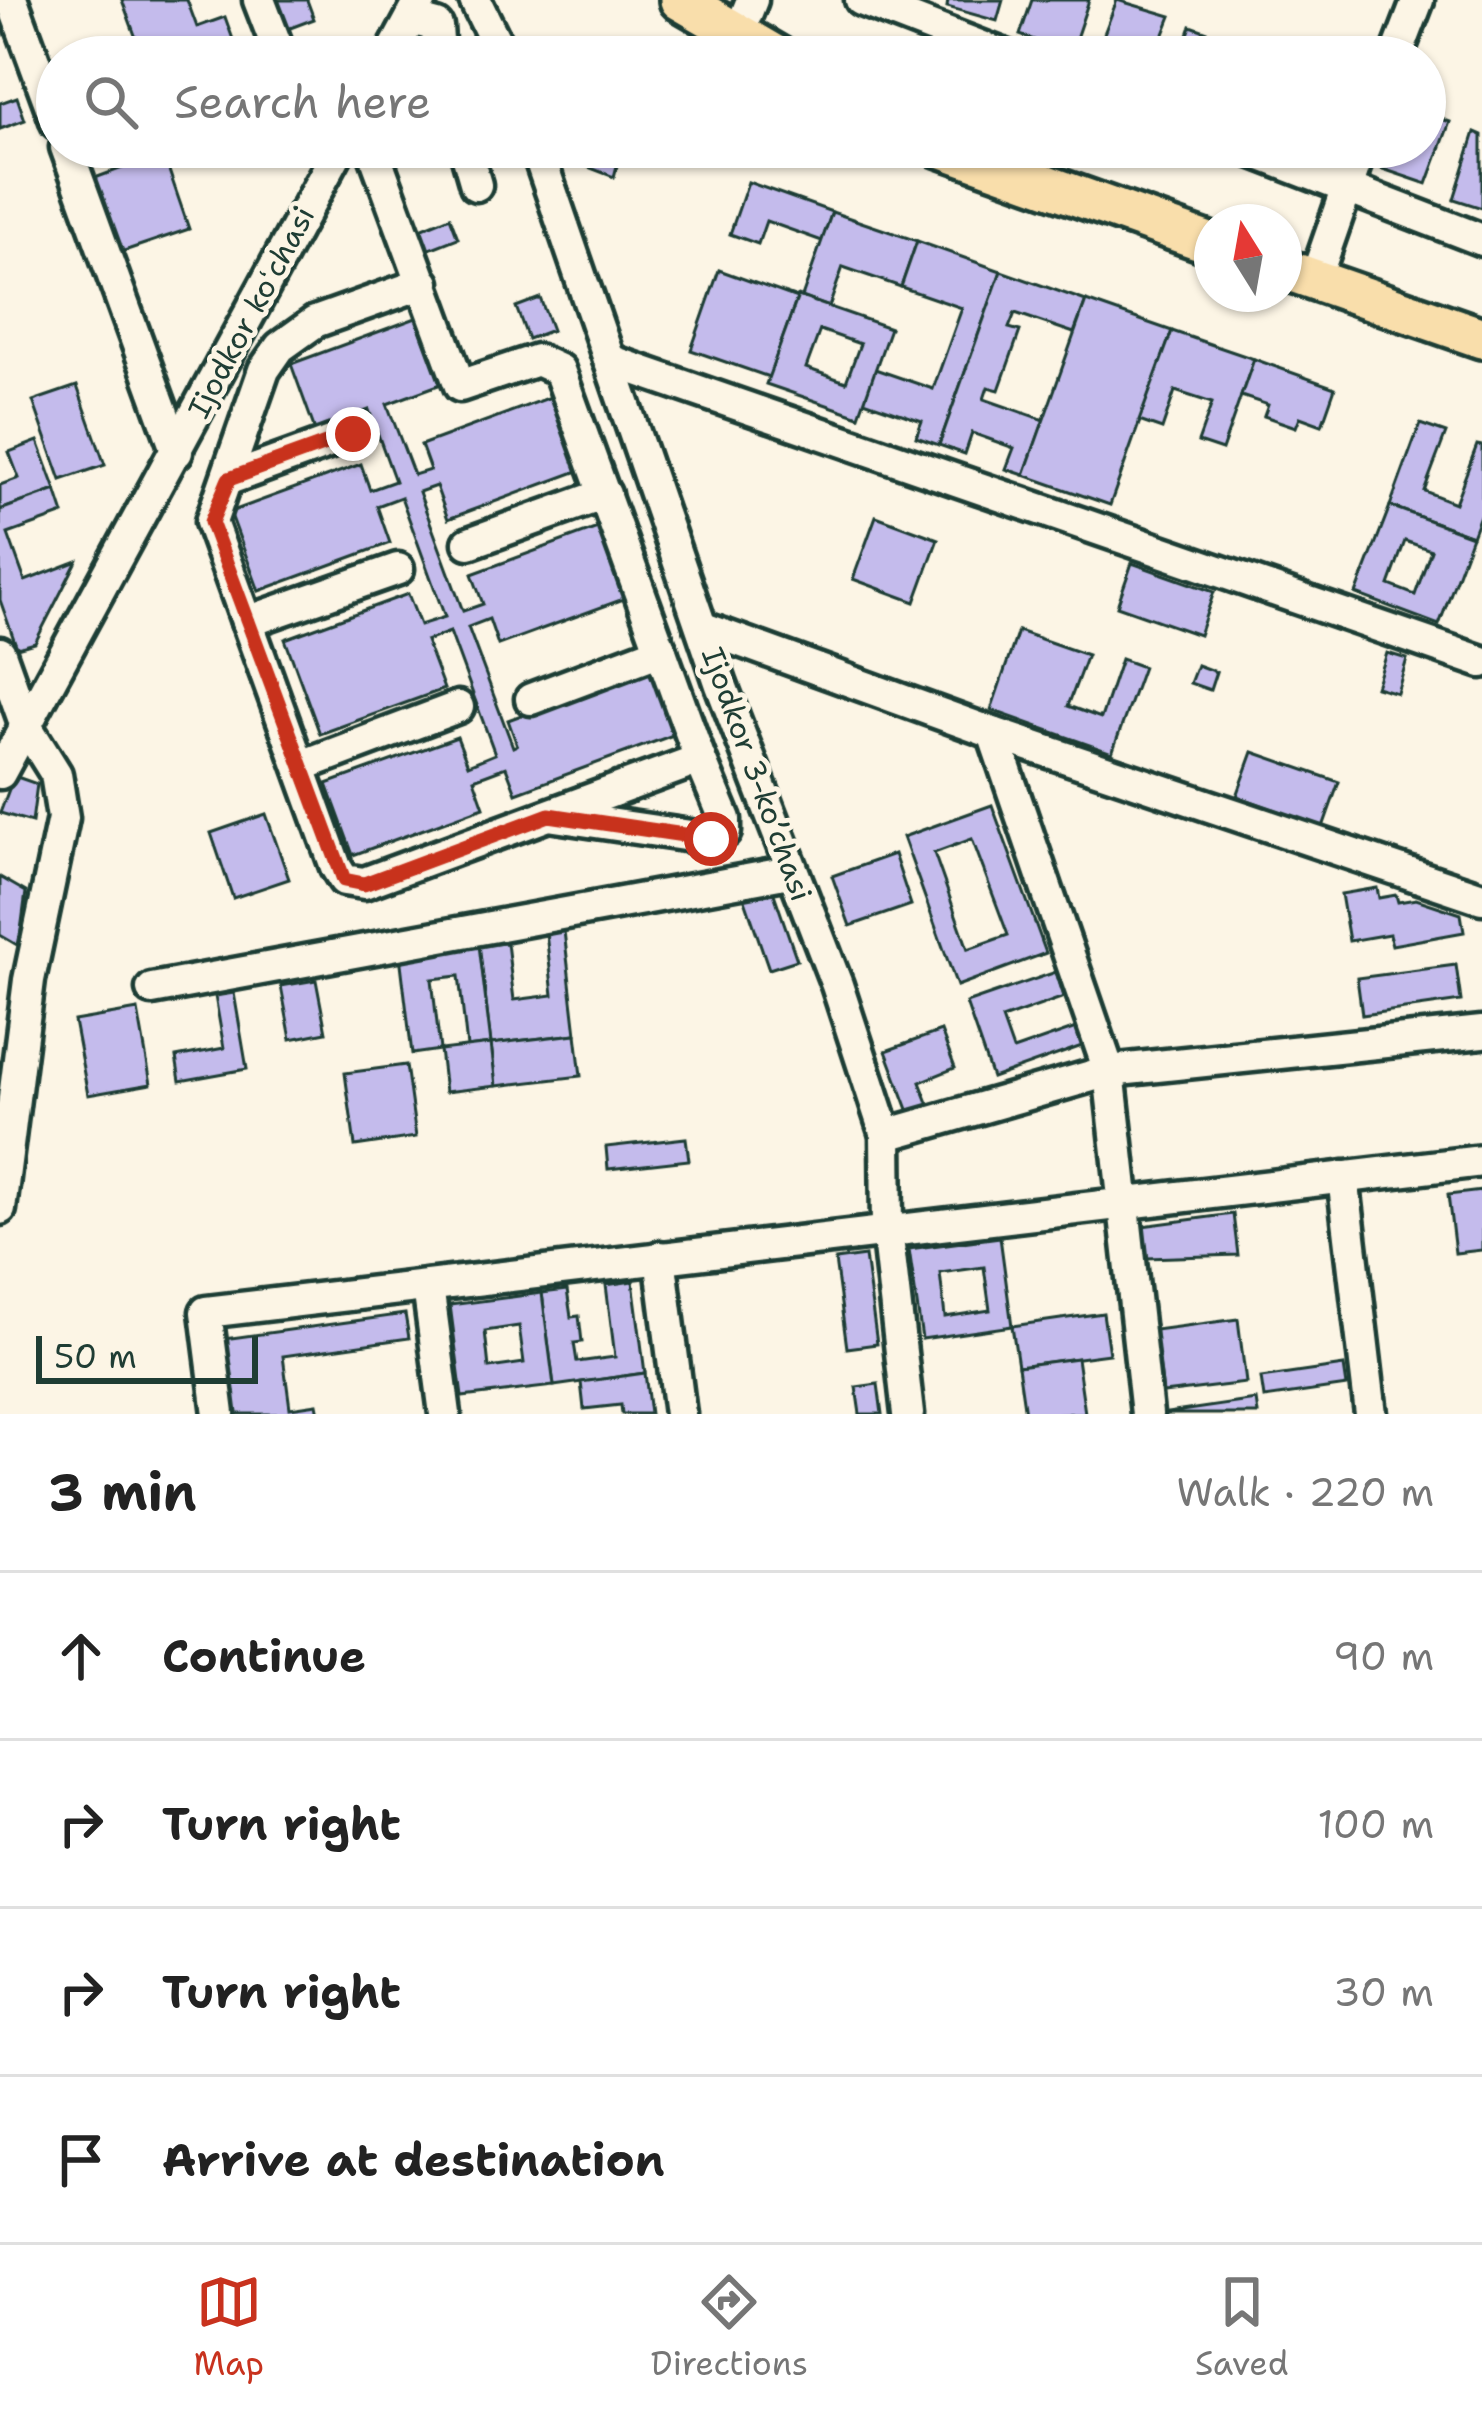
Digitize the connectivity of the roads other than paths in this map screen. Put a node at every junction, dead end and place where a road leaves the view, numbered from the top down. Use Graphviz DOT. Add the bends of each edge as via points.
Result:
graph roads {
  1 [pos="12,0"];
  2 [pos="260,0"];
  3 [pos="475,0"];
  4 [pos="680,0"];
  5 [pos="861,0"];
  6 [pos="1418,0"];
  7 [pos="416,9"];
  8 [pos="745,17"];
  9 [pos="273,36"];
  10 [pos="401,36"];
  11 [pos="437,36"];
  12 [pos="493,36"];
  13 [pos="954,36"];
  14 [pos="1404,36"];
  15 [pos="36,65"];
  16 [pos="74,168"];
  17 [pos="321,168"];
  18 [pos="380,168"];
  19 [pos="471,168"];
  20 [pos="543,168"];
  21 [pos="999,168"];
  22 [pos="1296,168"];
  23 [pos="1353,168"];
  24 [pos="476,185"];
  25 [pos="1345,187"];
  26 [pos="1194,238"];
  27 [pos="1482,240"];
  28 [pos="1302,268"];
  29 [pos="1302,275"];
  30 [pos="424,284"];
  31 [pos="1482,338"];
  32 [pos="609,360"];
  33 [pos="353,434"];
  34 [pos="177,452"];
  35 [pos="229,479"];
  36 [pos="605,494"];
  37 [pos="469,543"];
  38 [pos="398,569"];
  39 [pos="248,622"];
  40 [pos="704,628"];
  41 [pos="661,650"];
  42 [pos="0,653"];
  43 [pos="1482,662"];
  44 [pos="531,699"];
  45 [pos="458,707"];
  46 [pos="26,726"];
  47 [pos="993,733"];
  48 [pos="700,759"];
  49 [pos="301,766"];
  50 [pos="0,772"];
  51 [pos="549,815"];
  52 [pos="790,872"];
  53 [pos="1482,898"];
  54 [pos="152,989"];
  55 [pos="1482,1032"];
  56 [pos="1108,1071"];
  57 [pos="886,1135"];
  58 [pos="1482,1161"];
  59 [pos="1342,1177"];
  60 [pos="1120,1204"];
  61 [pos="0,1209"];
  62 [pos="887,1229"];
  63 [pos="660,1256"];
  64 [pos="428,1286"];
  65 [pos="219,1414"];
  66 [pos="445,1414"];
  67 [pos="680,1414"];
  68 [pos="908,1414"];
  69 [pos="1147,1414"];
  70 [pos="1371,1414"];
  1 -- 15 [label="street"];
  2 -- 9 [label="street"];
  3 -- 12 [label="street"];
  4 -- 8 [label="main road"];
  5 -- 13 [label="street"];
  6 -- 14 [label="street"];
  7 -- 10 [label="street"];
  7 -- 11 [label="street"];
  16 -- 34 [label="street, Ijodkor koʻchasi"];
  17 -- 34 [label="street, Ijodkor koʻchasi"];
  18 -- 30 [label="street"];
  19 -- 24 [label="street"];
  20 -- 32 [label="street, Ijodkor 3-koʼchasi"];
  21 -- 26 [label="main road"];
  22 -- 25 [label="street"];
  23 -- 25 [label="street"];
  25 -- 27 [label="street"];
  25 -- 28 [label="street"];
  29 -- 31 [label="main road"];
  30 -- 35 [label="street" via="315,322 280,347 264,370"];
  30 -- 36 [label="street" via="460,386 537,360 559,370"];
  32 -- 40 [label="street, Ijodkor 3-koʼchasi"];
  32 -- 43 [label="street"];
  33 -- 35 [label="street"];
  34 -- 46 [label="street, Ijodkor koʻchasi"];
  35 -- 39 [label="street" via="211,522"];
  36 -- 37 [label="street"];
  36 -- 41 [label="street"];
  38 -- 39 [label="street"];
  39 -- 49 [label="street"];
  40 -- 47 [label="street"];
  40 -- 52 [label="street, Ijodkor 3-koʼchasi"];
  41 -- 44 [label="street"];
  41 -- 48 [label="street"];
  42 -- 46 [label="street"];
  45 -- 49 [label="street"];
  46 -- 50 [label="street, Ijodkor koʻchasi"];
  46 -- 61 [label="street" via="56,774 63,818 29,980"];
  47 -- 53 [label="street"];
  47 -- 56 [label="street"];
  48 -- 51 [label="street"];
  48 -- 51 [label="street" via="725,819 725,832 711,839"];
  49 -- 51 [label="street" via="344,880 364,884"];
  52 -- 54 [label="street"];
  52 -- 57 [label="street, Ijodkor 3-koʼchasi"];
  55 -- 56 [label="street"];
  56 -- 57 [label="street"];
  56 -- 60 [label="street"];
  57 -- 62 [label="street, Ijodkor 3-koʼchasi"];
  58 -- 59 [label="street"];
  59 -- 60 [label="street"];
  59 -- 70 [label="street"];
  60 -- 62 [label="street"];
  60 -- 69 [label="street"];
  62 -- 63 [label="street"];
  62 -- 68 [label="street, Ijodkor 3-koʼchasi"];
  63 -- 64 [label="street"];
  63 -- 67 [label="street"];
  64 -- 65 [label="street" via="206,1312"];
  64 -- 66 [label="street"];
}
